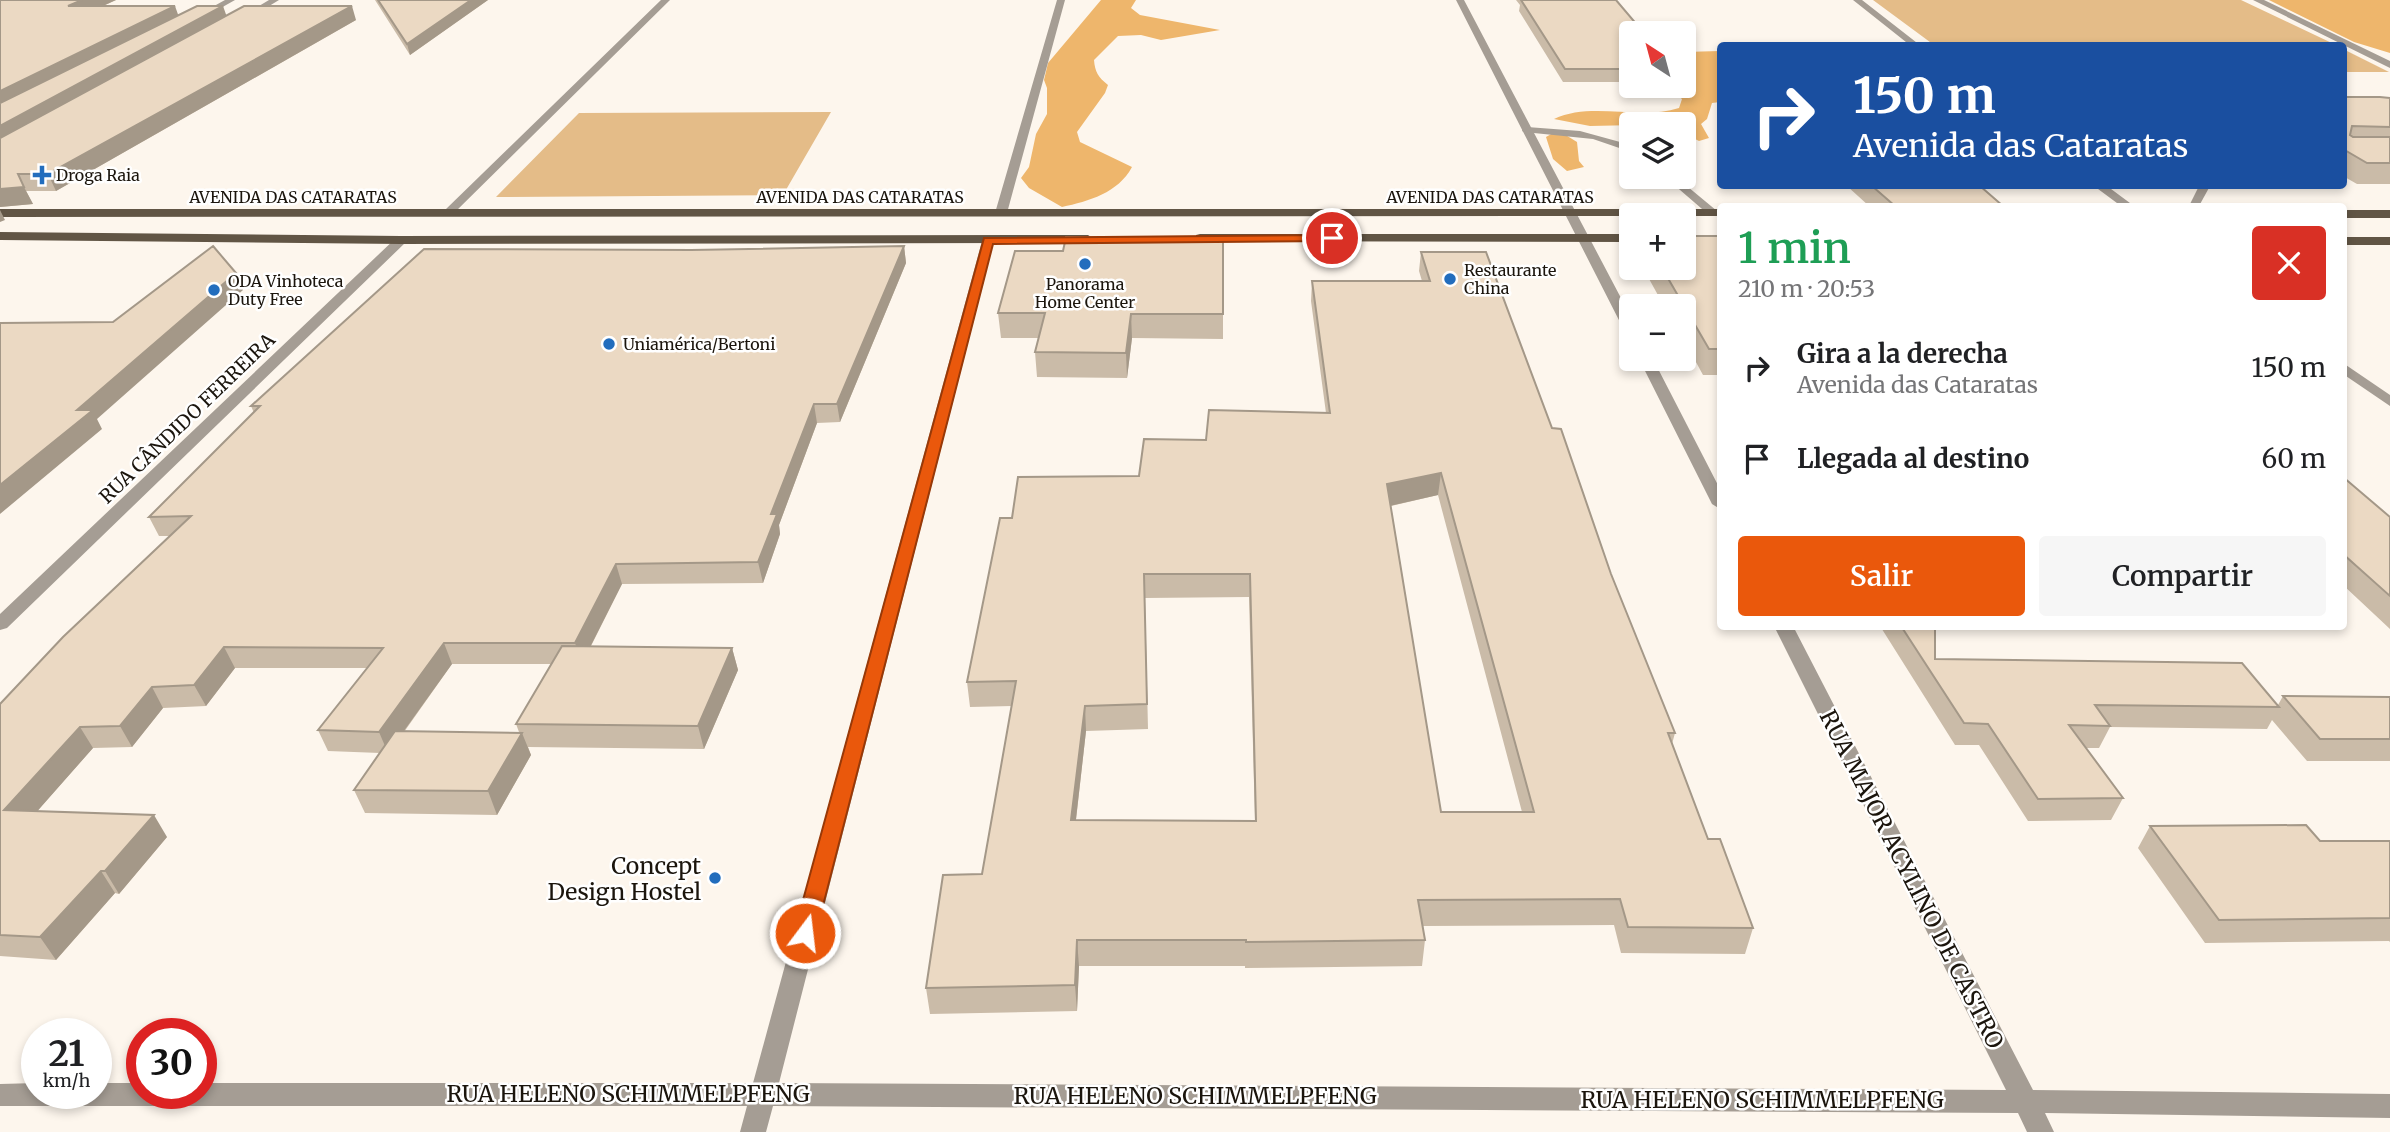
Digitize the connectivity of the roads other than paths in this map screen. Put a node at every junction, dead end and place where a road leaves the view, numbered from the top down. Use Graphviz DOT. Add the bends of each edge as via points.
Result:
graph roads {
  1 [pos="231,0"];
  2 [pos="275,0"];
  3 [pos="666,0"];
  4 [pos="1061,0"];
  5 [pos="1460,0"];
  6 [pos="1857,0"];
  7 [pos="2257,0"];
  8 [pos="195,18"];
  9 [pos="239,20"];
  10 [pos="1912,42"];
  11 [pos="2343,42"];
  12 [pos="2347,44"];
  13 [pos="2390,65"];
  14 [pos="1527,130"];
  15 [pos="1619,145"];
  16 [pos="1686,189"];
  17 [pos="2104,189"];
  18 [pos="2124,203"];
  19 [pos="449,212"];
  20 [pos="1569,212"];
  21 [pos="0,213"];
  22 [pos="1001,213"];
  23 [pos="1717,213"];
  24 [pos="2347,214"];
  25 [pos="2390,214"];
  26 [pos="0,236"];
  27 [pos="1192,238"];
  28 [pos="1584,238"];
  29 [pos="1619,238"];
  30 [pos="1097,239"];
  31 [pos="401,240"];
  32 [pos="2347,240"];
  33 [pos="988,241"];
  34 [pos="2390,241"];
  35 [pos="1619,307"];
  36 [pos="2347,370"];
  37 [pos="1652,371"];
  38 [pos="2390,402"];
  39 [pos="1717,499"];
  40 [pos="0,624"];
  41 [pos="1785,630"];
  42 [pos="763,1093"];
  43 [pos="0,1095"];
  44 [pos="2025,1101"];
  45 [pos="2390,1106"];
  46 [pos="752,1132"];
  47 [pos="2041,1132"];
  1 -- 8 [label="street"];
  2 -- 9 [label="street"];
  3 -- 19 [label="street"];
  4 -- 22 [label="street"];
  5 -- 14 [label="street"];
  6 -- 10 [label="street"];
  7 -- 11 [label="street"];
  12 -- 13 [label="street"];
  14 -- 15 [label="street" via="1574,133"];
  14 -- 20 [label="street"];
  16 -- 23 [label="street"];
  17 -- 18 [label="street"];
  19 -- 21 [label="main road, AVENIDA DAS CATARATAS"];
  19 -- 22 [label="main road, AVENIDA DAS CATARATAS"];
  20 -- 22 [label="main road, AVENIDA DAS CATARATAS"];
  20 -- 23 [label="main road, AVENIDA DAS CATARATAS"];
  20 -- 28 [label="street"];
  24 -- 25 [label="main road"];
  26 -- 31 [label="main road"];
  27 -- 28 [label="main road"];
  28 -- 29 [label="main road"];
  28 -- 35 [label="street"];
  30 -- 33 [label="main road"];
  31 -- 33 [label="main road"];
  31 -- 40 [label="street, RUA CÂNDIDO FERREIRA"];
  32 -- 34 [label="main road"];
  33 -- 42 [label="street"];
  36 -- 38 [label="street"];
  37 -- 39 [label="street"];
  41 -- 44 [label="street, RUA MAJOR ACYLINO DE CASTRO"];
  42 -- 43 [label="street, RUA HELENO SCHIMMELPFENG"];
  42 -- 44 [label="street, RUA HELENO SCHIMMELPFENG"];
  42 -- 46 [label="street"];
  44 -- 45 [label="street, RUA HELENO SCHIMMELPFENG"];
  44 -- 47 [label="street, RUA MAJOR ACYLINO DE CASTRO"];
}
